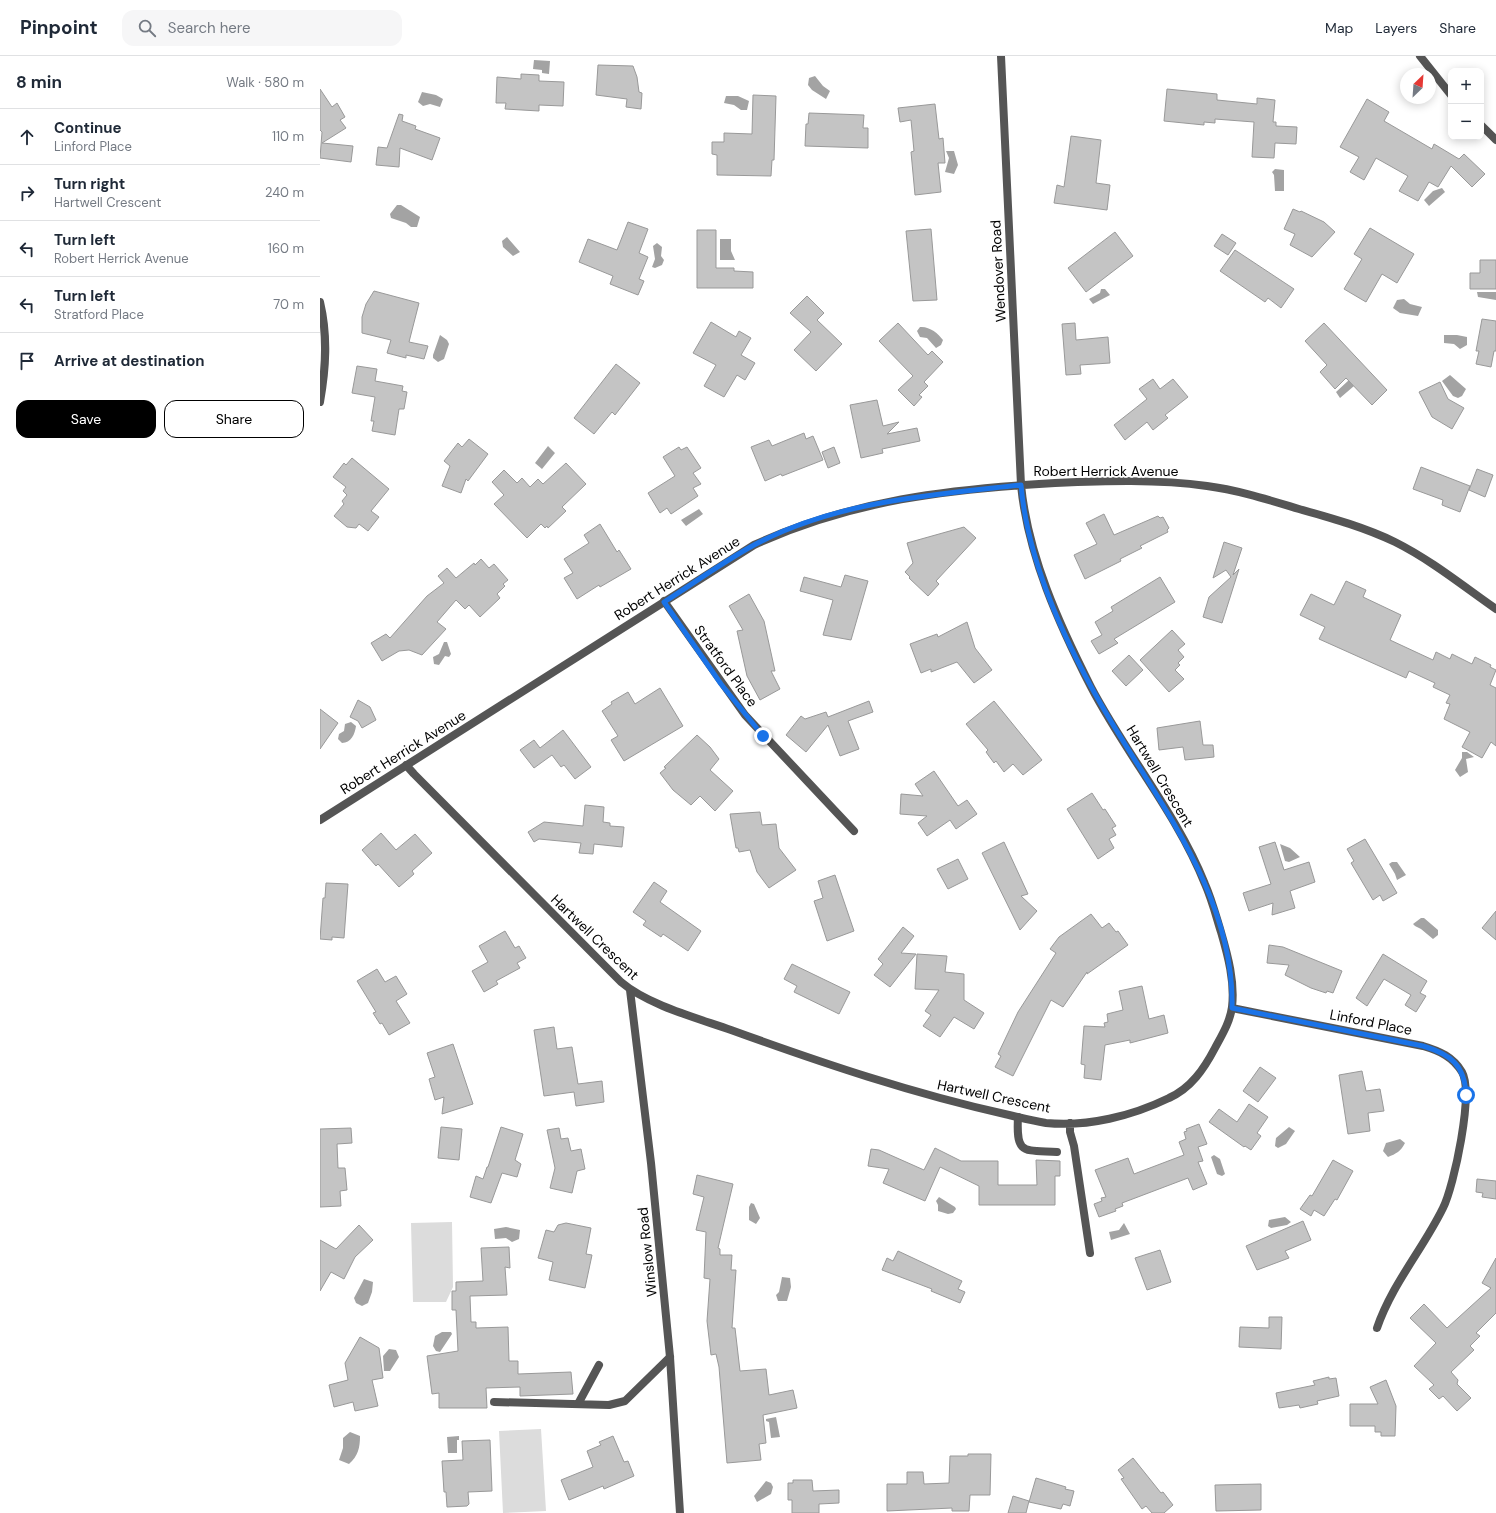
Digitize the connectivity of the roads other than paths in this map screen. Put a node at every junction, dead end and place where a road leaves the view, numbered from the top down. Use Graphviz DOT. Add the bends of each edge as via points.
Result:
graph roads {
  1 [pos="1002,56"];
  2 [pos="1420,56"];
  3 [pos="1448,91"];
  4 [pos="1484,128"];
  5 [pos="1496,140"];
  6 [pos="320,302"];
  7 [pos="320,402"];
  8 [pos="1021,485"];
  9 [pos="664,602"];
  10 [pos="1496,609"];
  11 [pos="406,765"];
  12 [pos="320,820"];
  13 [pos="854,831"];
  14 [pos="630,990"];
  15 [pos="1232,1008"];
  16 [pos="1018,1117"];
  17 [pos="1070,1123"];
  18 [pos="1057,1152"];
  19 [pos="1090,1253"];
  20 [pos="1377,1328"];
  21 [pos="670,1357"];
  22 [pos="599,1365"];
  23 [pos="494,1402"];
  24 [pos="578,1404"];
  25 [pos="680,1513"];
  1 -- 8 [label="street, Wendover Road"];
  2 -- 3 [label="street"];
  4 -- 5 [label="street"];
  6 -- 7 [label="street" via="326,338 325,374"];
  8 -- 9 [label="street, Robert Herrick Avenue" via="904,498 810,522 754,545"];
  8 -- 10 [label="street, Robert Herrick Avenue" via="1085,482 1174,483 1208,486 1256,496 1337,520 1395,542 1441,570"];
  8 -- 15 [label="street, Hartwell Crescent" via="1027,529 1061,625 1092,689 1184,840 1206,885 1230,964"];
  9 -- 11 [label="street, Robert Herrick Avenue"];
  9 -- 13 [label="street, Stratford Place" via="745,715"];
  11 -- 12 [label="street, Robert Herrick Avenue"];
  11 -- 14 [label="street, Hartwell Crescent" via="606,969"];
  14 -- 16 [label="street, Hartwell Crescent" via="702,1020 814,1060 942,1099"];
  14 -- 21 [label="street, Winslow Road" via="651,1163"];
  15 -- 17 [label="street, Hartwell Crescent" via="1202,1072 1175,1096 1138,1112"];
  15 -- 20 [label="street, Linford Place" via="1439,1050 1453,1060 1462,1074 1466,1095 1460,1142 1449,1193 1437,1219 1399,1280"];
  16 -- 17 [label="street, Hartwell Crescent" via="1047,1123"];
  16 -- 18 [label="street" via="1017,1137 1022,1147"];
  17 -- 19 [label="street"];
  21 -- 24 [label="street" via="624,1401 609,1405"];
  21 -- 25 [label="street, Winslow Road"];
  22 -- 24 [label="street"];
  23 -- 24 [label="street"];
}
